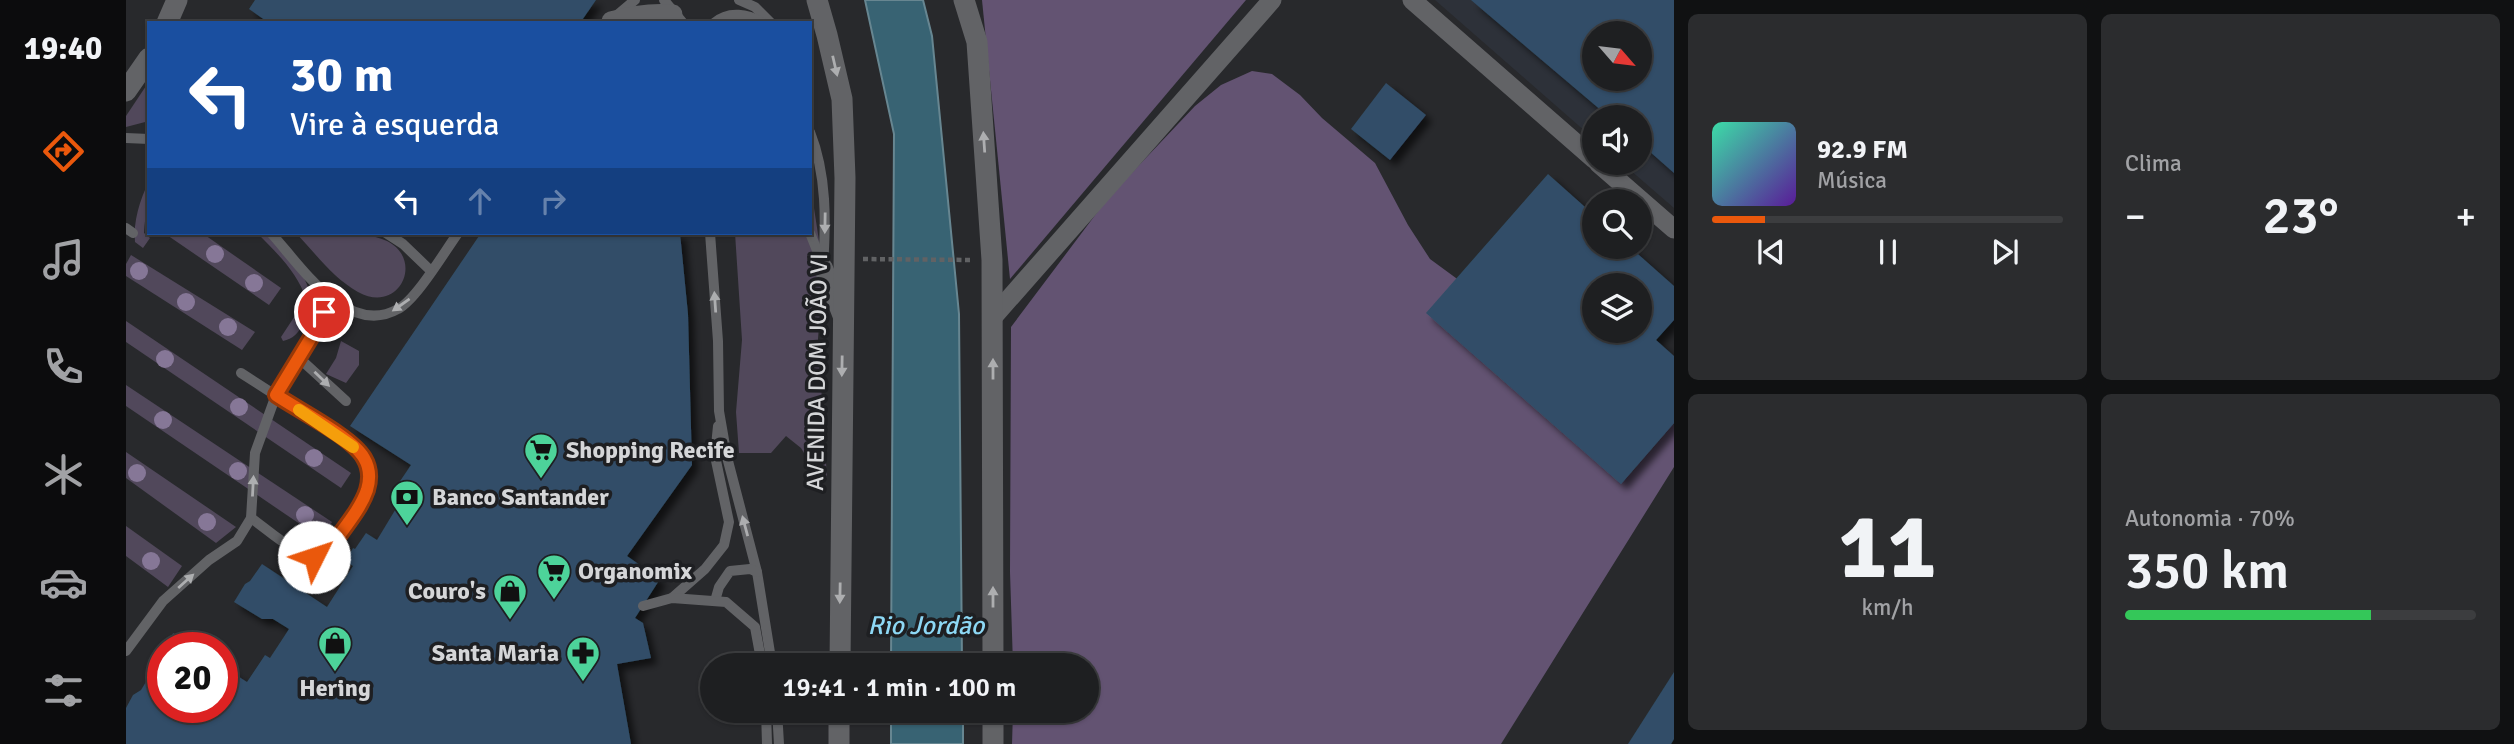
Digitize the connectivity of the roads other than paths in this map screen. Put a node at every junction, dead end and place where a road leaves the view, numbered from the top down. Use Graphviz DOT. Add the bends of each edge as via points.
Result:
graph roads {
  1 [pos="177,0"];
  2 [pos="635,0"];
  3 [pos="739,0"];
  4 [pos="817,0"];
  5 [pos="964,0"];
  6 [pos="1272,0"];
  7 [pos="1412,0"];
  8 [pos="673,12"];
  9 [pos="168,21"];
  10 [pos="611,21"];
  11 [pos="613,21"];
  12 [pos="718,21"];
  13 [pos="760,21"];
  14 [pos="769,21"];
  15 [pos="147,61"];
  16 [pos="126,91"];
  17 [pos="812,137"];
  18 [pos="126,138"];
  19 [pos="147,139"];
  20 [pos="1582,149"];
  21 [pos="1612,175"];
  22 [pos="1674,229"];
  23 [pos="273,235"];
  24 [pos="389,235"];
  25 [pos="456,235"];
  26 [pos="710,235"];
  27 [pos="811,235"];
  28 [pos="823,267"];
  29 [pos="430,270"];
  30 [pos="324,312"];
  31 [pos="993,316"];
  32 [pos="843,318"];
  33 [pos="298,357"];
  34 [pos="241,373"];
  35 [pos="276,395"];
  36 [pos="346,401"];
  37 [pos="719,411"];
  38 [pos="251,518"];
  39 [pos="757,572"];
  40 [pos="672,598"];
  41 [pos="715,601"];
  42 [pos="643,606"];
  43 [pos="126,651"];
  44 [pos="760,653"];
  45 [pos="770,653"];
  46 [pos="840,653"];
  47 [pos="993,653"];
  48 [pos="767,723"];
  49 [pos="778,723"];
  50 [pos="839,723"];
  51 [pos="993,723"];
  52 [pos="768,744"];
  53 [pos="779,744"];
  54 [pos="839,744"];
  55 [pos="993,744"];
  1 -- 9 [label="main road"];
  2 -- 10 [label="lane"];
  3 -- 14 [label="lane"];
  4 -- 32 [label="main road, AVENIDA DOM JOÃO VI, one-way" via="842,99"];
  31 -- 5 [label="main road, one-way" via="977,42"];
  6 -- 31 [label="street"];
  7 -- 20 [label="street"];
  8 -- 11 [label="street" via="633,14"];
  12 -- 13 [label="lane" via="736,14"];
  15 -- 16 [label="main road"];
  17 -- 28 [label="lane, one-way" via="826,216"];
  18 -- 19 [label="lane"];
  21 -- 22 [label="street"];
  29 -- 23 [label="lane, one-way" via="399,309 365,316 326,294"];
  24 -- 29 [label="lane"];
  25 -- 29 [label="lane"];
  37 -- 26 [label="lane, one-way"];
  27 -- 28 [label="lane"];
  28 -- 32 [label="street"];
  30 -- 33 [label="lane"];
  47 -- 31 [label="main road, one-way"];
  32 -- 46 [label="main road, AVENIDA DOM JOÃO VI, one-way"];
  33 -- 35 [label="lane"];
  33 -- 36 [label="lane, one-way"];
  34 -- 35 [label="lane"];
  38 -- 35 [label="lane, one-way" via="255,453"];
  35 -- 38 [label="lane" via="360,453 370,477 361,501 321,557 298,551"];
  39 -- 37 [label="lane, one-way"];
  37 -- 40 [label="lane" via="715,456 729,522 724,545"];
  43 -- 38 [label="lane, one-way" via="163,601 237,541"];
  39 -- 41 [label="lane" via="730,571"];
  39 -- 45 [label="lane"];
  40 -- 41 [label="lane"];
  40 -- 42 [label="lane"];
  41 -- 44 [label="lane" via="726,602 755,627"];
  48 -- 52 [label="lane"];
  49 -- 53 [label="lane"];
  50 -- 54 [label="main road"];
  51 -- 55 [label="main road"];
}
